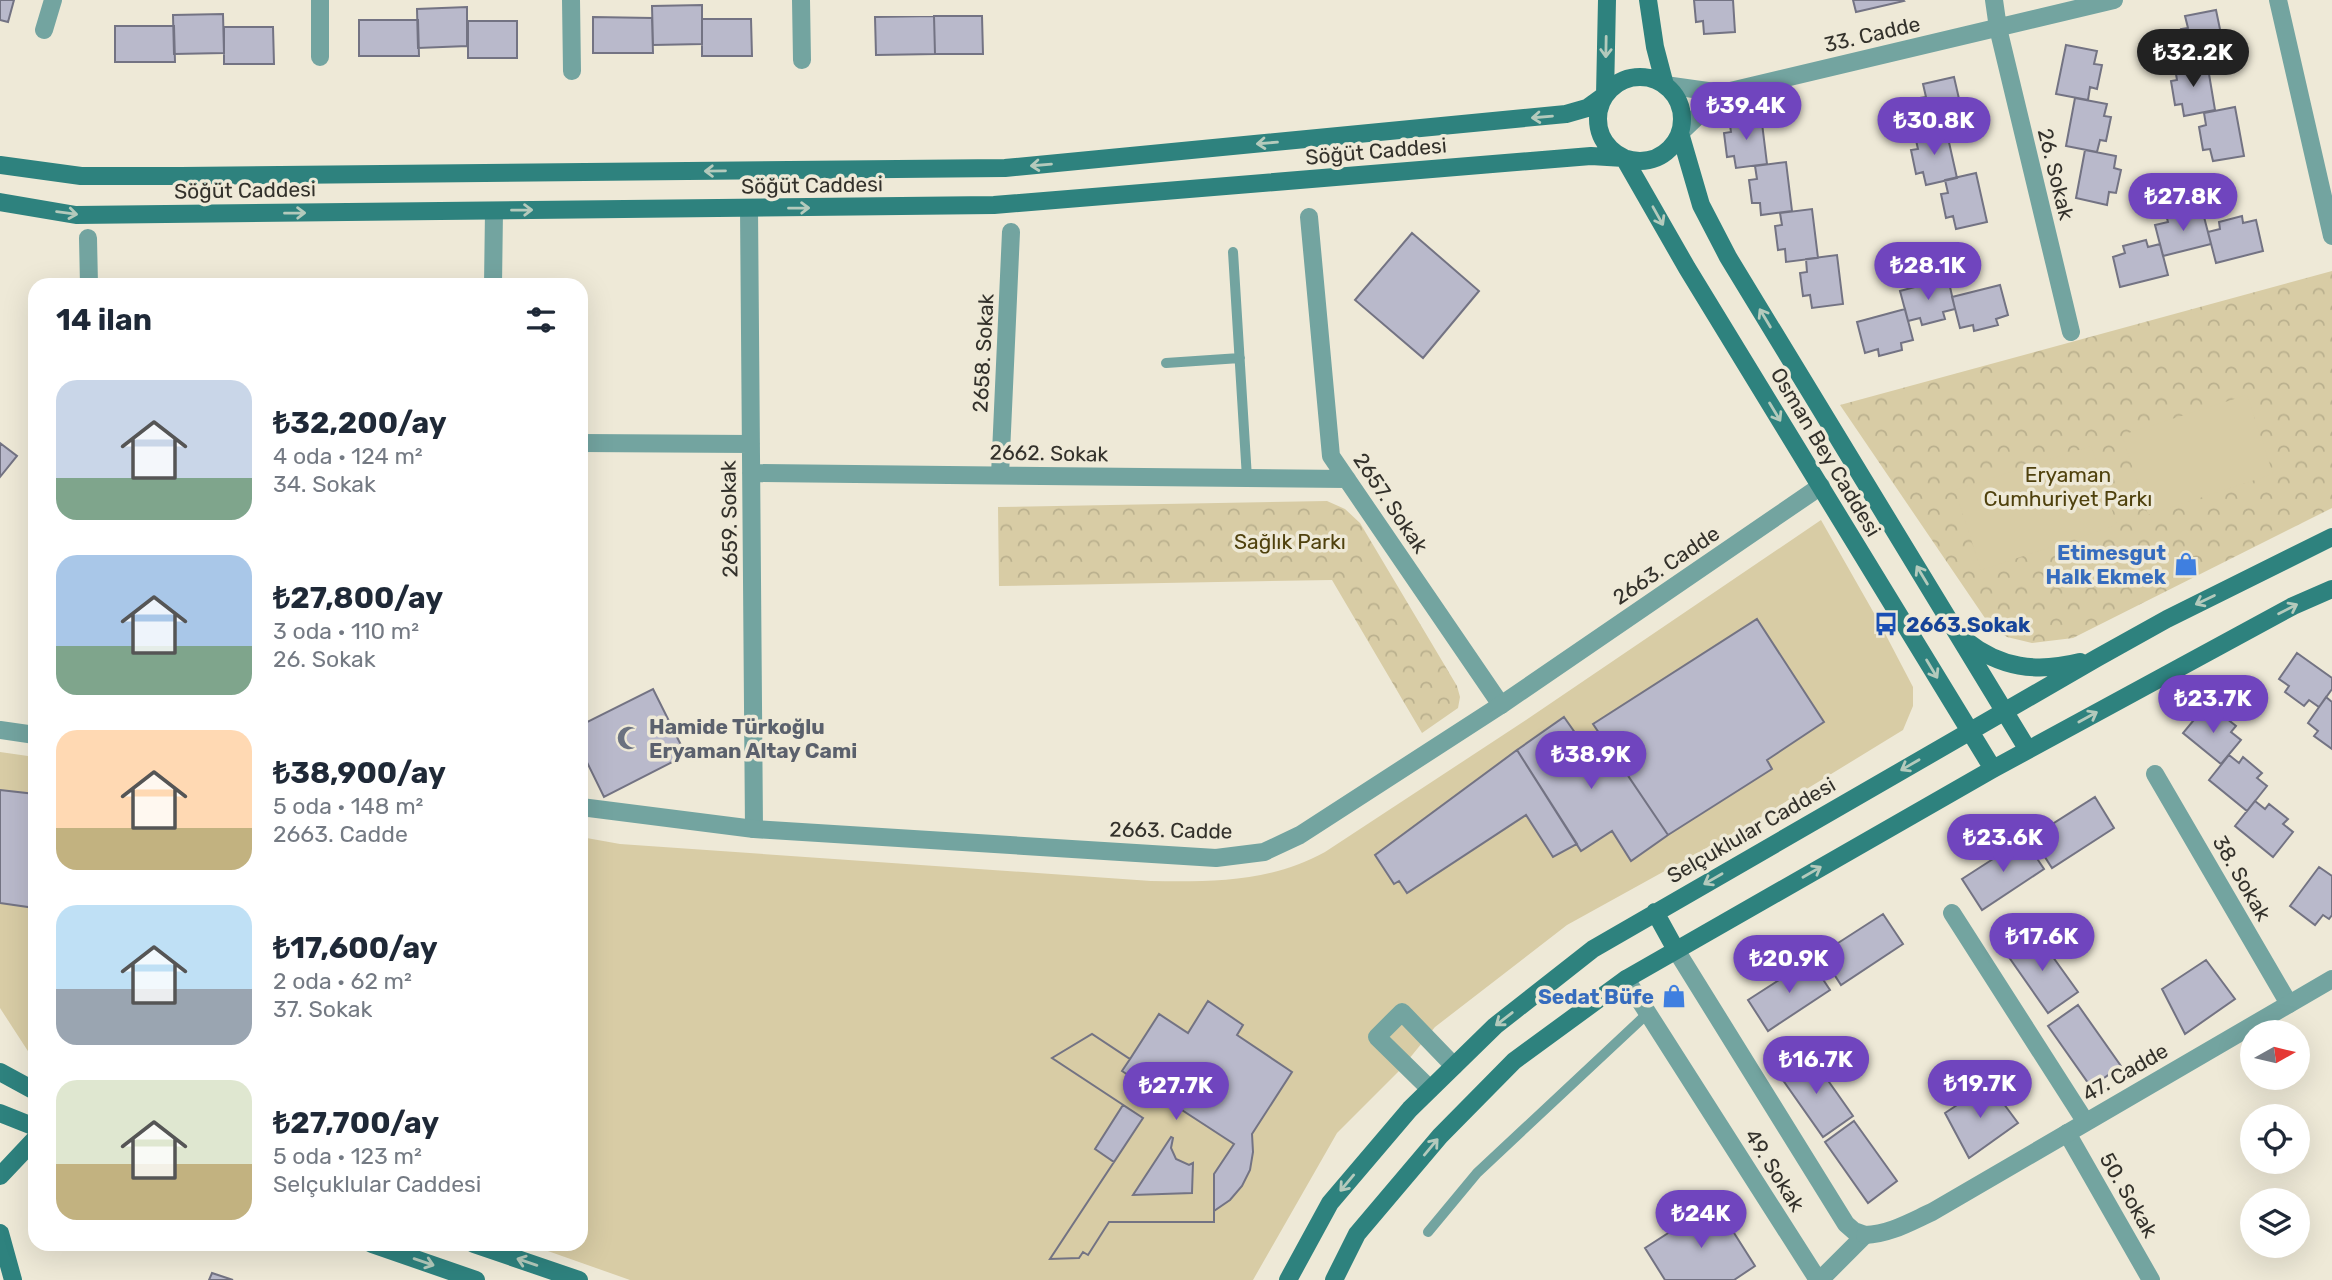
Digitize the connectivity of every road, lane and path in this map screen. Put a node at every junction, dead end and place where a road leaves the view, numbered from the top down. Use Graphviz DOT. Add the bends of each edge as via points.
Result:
graph roads {
  1 [pos="53,0"];
  2 [pos="320,0"];
  3 [pos="571,0"];
  4 [pos="801,0"];
  5 [pos="1607,0"];
  6 [pos="1648,0"];
  7 [pos="1994,0"];
  8 [pos="2115,0"];
  9 [pos="2278,0"];
  10 [pos="1998,28"];
  11 [pos="44,30"];
  12 [pos="320,57"];
  13 [pos="802,60"];
  14 [pos="572,71"];
  15 [pos="1665,85"];
  16 [pos="1722,93"];
  17 [pos="1605,95"];
  18 [pos="1680,133"];
  19 [pos="1624,158"];
  20 [pos="0,165"];
  21 [pos="0,202"];
  22 [pos="749,208"];
  23 [pos="494,211"];
  24 [pos="1309,217"];
  25 [pos="1011,232"];
  26 [pos="2332,236"];
  27 [pos="88,238"];
  28 [pos="1233,253"];
  29 [pos="89,278"];
  30 [pos="493,278"];
  31 [pos="2071,332"];
  32 [pos="1240,358"];
  33 [pos="1166,363"];
  34 [pos="588,443"];
  35 [pos="751,444"];
  36 [pos="751,472"];
  37 [pos="1000,475"];
  38 [pos="1247,478"];
  39 [pos="1347,479"];
  40 [pos="1821,486"];
  41 [pos="2332,537"];
  42 [pos="2332,589"];
  43 [pos="1957,633"];
  44 [pos="2097,657"];
  45 [pos="1501,705"];
  46 [pos="2004,710"];
  47 [pos="0,730"];
  48 [pos="1969,731"];
  49 [pos="28,734"];
  50 [pos="2028,750"];
  51 [pos="1993,769"];
  52 [pos="2155,774"];
  53 [pos="588,808"];
  54 [pos="754,830"];
  55 [pos="1655,912"];
  56 [pos="1952,913"];
  57 [pos="1676,950"];
  58 [pos="1626,979"];
  59 [pos="2332,979"];
  60 [pos="2289,1004"];
  61 [pos="1648,1013"];
  62 [pos="1454,1066"];
  63 [pos="0,1072"];
  64 [pos="28,1087"];
  65 [pos="1430,1089"];
  66 [pos="0,1113"];
  67 [pos="2085,1121"];
  68 [pos="28,1124"];
  69 [pos="2067,1133"];
  70 [pos="28,1146"];
  71 [pos="0,1176"];
  72 [pos="1429,1232"];
  73 [pos="0,1233"];
  74 [pos="1865,1235"];
  75 [pos="392,1251"];
  76 [pos="494,1251"];
  77 [pos="13,1280"];
  78 [pos="476,1280"];
  79 [pos="579,1280"];
  80 [pos="1288,1280"];
  81 [pos="1334,1280"];
  82 [pos="1819,1280"];
  83 [pos="2151,1280"];
  1 -- 11 [label="street"];
  2 -- 12 [label="street"];
  3 -- 14 [label="street"];
  4 -- 13 [label="street"];
  5 -- 17 [label="main road, one-way"];
  6 -- 15 [label="main road"];
  7 -- 10 [label="street, 26. Sokak"];
  8 -- 10 [label="street, 33. Cadde"];
  9 -- 26 [label="street"];
  10 -- 16 [label="street, 33. Cadde"];
  10 -- 31 [label="street, 26. Sokak"];
  15 -- 16 [label="street, 33. Cadde"];
  15 -- 17 [label="main road" via="1640,76 1615,85"];
  15 -- 18 [label="main road" via="1680,107"];
  16 -- 18 [label="street"];
  17 -- 19 [label="main road" via="1598,118 1600,131 1605,142"];
  17 -- 20 [label="main road, Söğüt Caddesi, one-way" via="1587,108 1566,114 1005,168 81,176"];
  18 -- 19 [label="main road" via="1657,158"];
  43 -- 18 [label="main road, Osman Bey Caddesi, one-way" via="1728,257 1701,205"];
  22 -- 19 [label="main road, Söğüt Caddesi, one-way" via="994,205 1591,156"];
  19 -- 40 [label="main road, Osman Bey Caddesi, one-way"];
  21 -- 23 [label="main road, Söğüt Caddesi, one-way" via="76,215"];
  23 -- 22 [label="main road, Söğüt Caddesi, one-way"];
  22 -- 35 [label="street, 2659. Sokak"];
  23 -- 30 [label="street"];
  24 -- 39 [label="street, 2657. Sokak" via="1331,456"];
  25 -- 37 [label="street, 2658. Sokak"];
  27 -- 29 [label="street"];
  28 -- 32 [label="lane"];
  32 -- 33 [label="lane"];
  32 -- 38 [label="lane"];
  34 -- 35 [label="street"];
  35 -- 36 [label="street, 2659. Sokak"];
  36 -- 37 [label="street, 2662. Sokak"];
  36 -- 54 [label="street, 2659. Sokak"];
  37 -- 38 [label="street, 2662. Sokak"];
  38 -- 39 [label="street, 2662. Sokak"];
  39 -- 45 [label="street, 2657. Sokak"];
  40 -- 45 [label="street, 2663. Cadde"];
  40 -- 48 [label="main road, Osman Bey Caddesi, one-way"];
  41 -- 44 [label="main road, Selçuklular Caddesi, one-way"];
  50 -- 42 [label="main road, one-way"];
  43 -- 44 [label="main road, Osman Bey Caddesi" via="1989,656 2014,665 2060,666"];
  43 -- 46 [label="main road, Osman Bey Caddesi"];
  44 -- 46 [label="main road, Selçuklular Caddesi"];
  45 -- 54 [label="street, 2663. Cadde" via="1300,835 1264,852 1216,858"];
  46 -- 48 [label="main road, Selçuklular Caddesi"];
  46 -- 50 [label="main road, Osman Bey Caddesi"];
  47 -- 49 [label="street"];
  48 -- 51 [label="main road, Osman Bey Caddesi"];
  48 -- 55 [label="main road, Selçuklular Caddesi, one-way"];
  50 -- 51 [label="main road"];
  57 -- 51 [label="main road, one-way"];
  52 -- 60 [label="street, 38. Sokak"];
  53 -- 54 [label="street, 2663. Cadde"];
  55 -- 57 [label="main road"];
  55 -- 62 [label="main road, Selçuklular Caddesi, one-way" via="1593,948 1495,1026"];
  56 -- 67 [label="street"];
  57 -- 58 [label="main road"];
  57 -- 74 [label="street, 49. Sokak" via="1846,1224"];
  58 -- 61 [label="street, 49. Sokak"];
  81 -- 58 [label="main road, one-way" via="1357,1234 1440,1136 1514,1061"];
  59 -- 60 [label="street, 47. Cadde"];
  60 -- 67 [label="street, 47. Cadde"];
  61 -- 72 [label="lane" via="1477,1173"];
  61 -- 82 [label="street, 49. Sokak"];
  62 -- 65 [label="main road, Selçuklular Caddesi"];
  62 -- 65 [label="street" via="1402,1012 1377,1037"];
  63 -- 64 [label="main road"];
  65 -- 80 [label="main road, Selçuklular Caddesi, one-way" via="1330,1203"];
  66 -- 68 [label="main road"];
  67 -- 69 [label="street, 47. Cadde"];
  69 -- 74 [label="street, 47. Cadde" via="1932,1212 1880,1235"];
  69 -- 83 [label="street, 50. Sokak"];
  70 -- 71 [label="main road"];
  73 -- 77 [label="main road"];
  74 -- 82 [label="street"];
  75 -- 78 [label="main road, one-way"];
  79 -- 76 [label="main road, one-way"];
}
